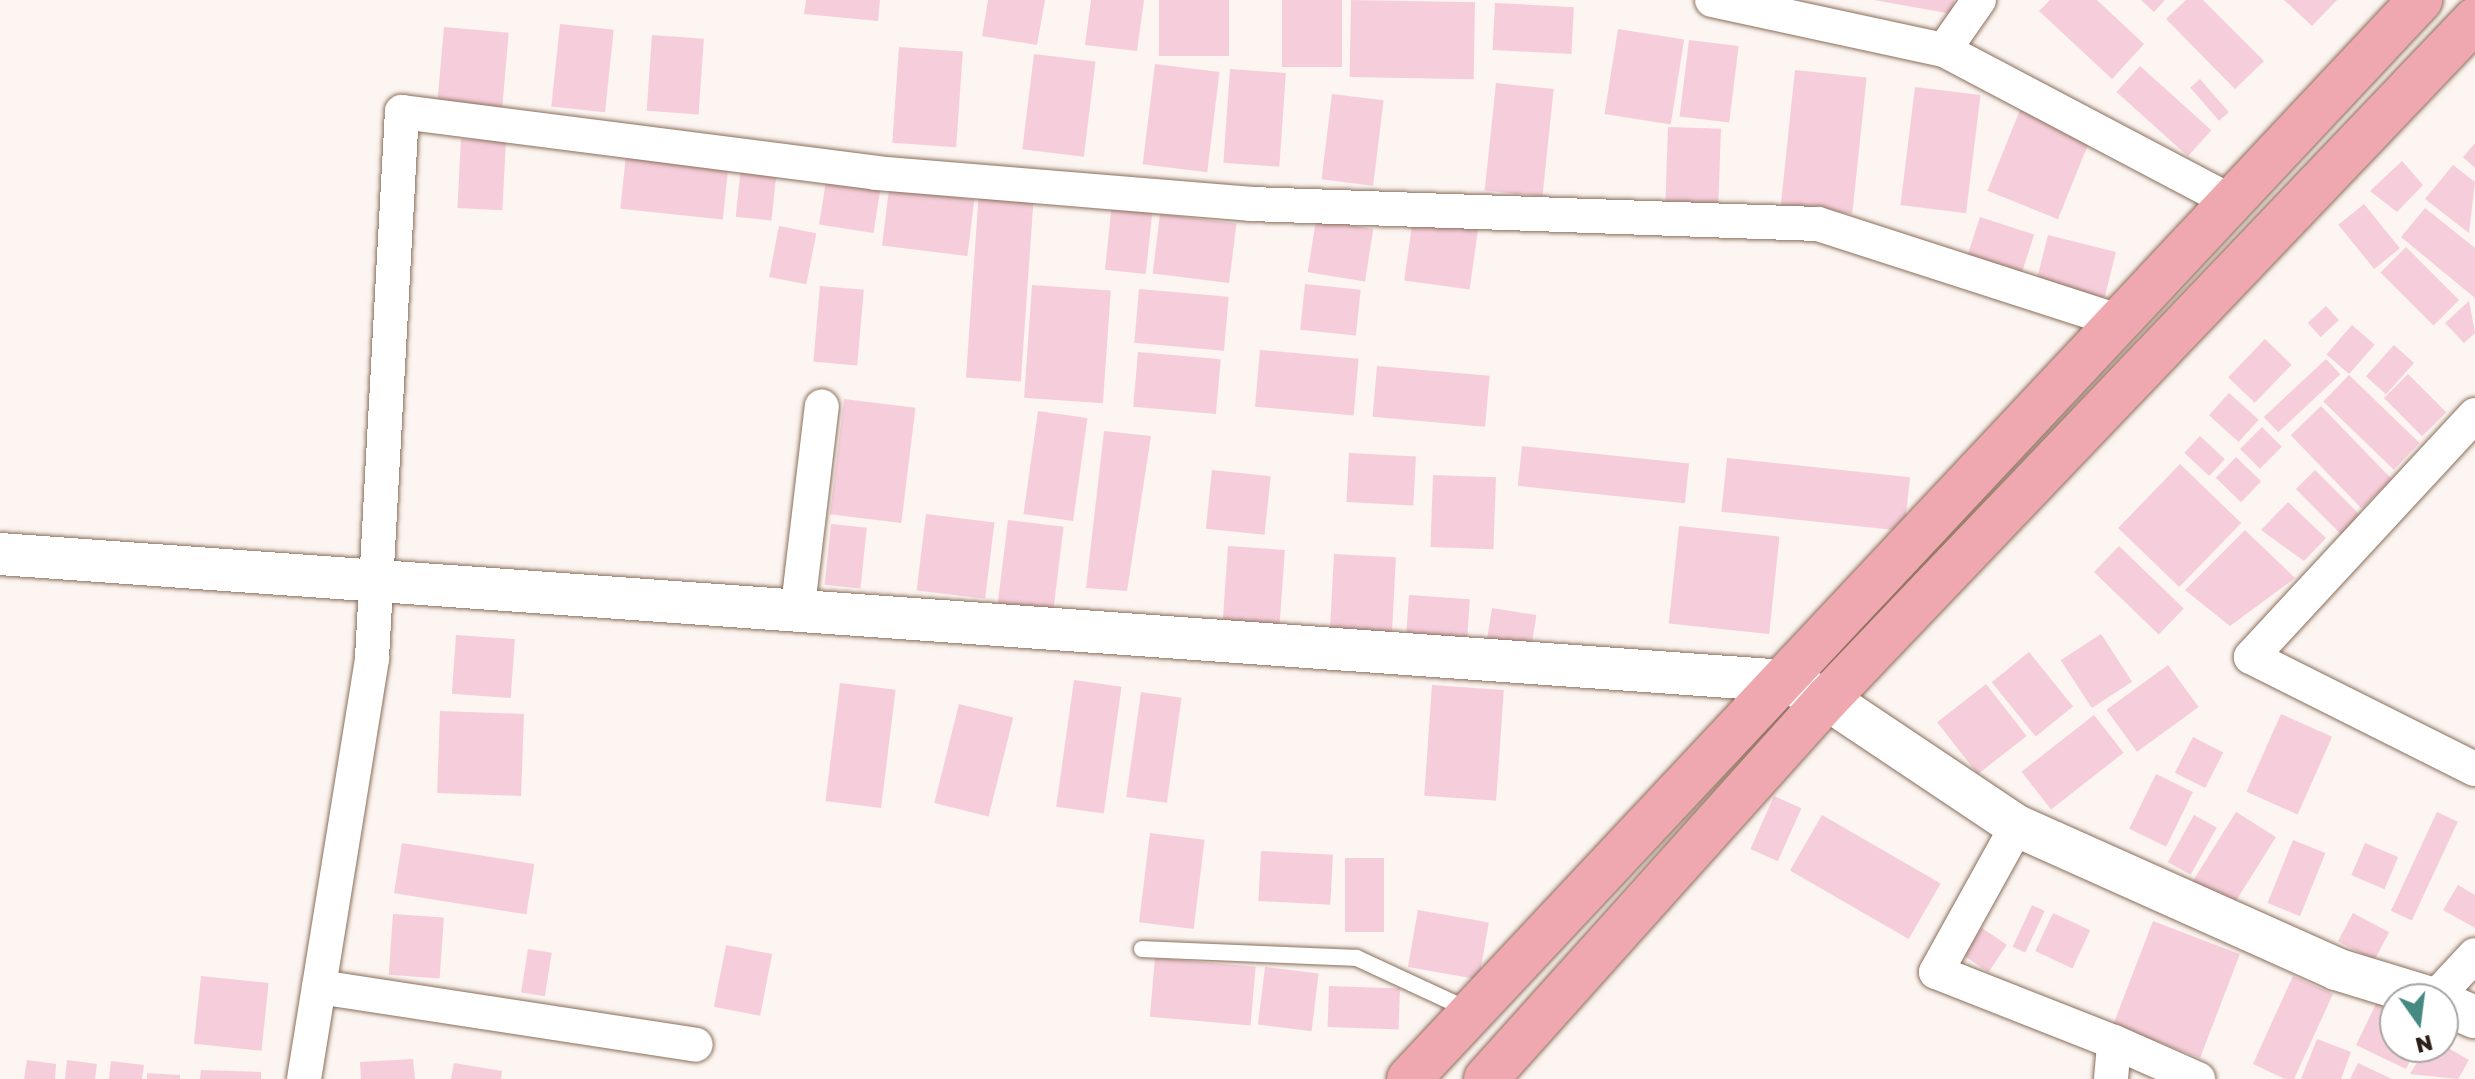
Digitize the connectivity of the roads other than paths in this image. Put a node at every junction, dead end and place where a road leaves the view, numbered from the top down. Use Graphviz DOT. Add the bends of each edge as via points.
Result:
graph roads {
  1 [pos="1718,0"];
  2 [pos="1979,0"];
  3 [pos="2420,0"];
  4 [pos="2475,20"];
  5 [pos="1944,50"];
  6 [pos="2229,200"];
  7 [pos="2115,320"];
  8 [pos="822,406"];
  9 [pos="2475,415"];
  10 [pos="0,554"];
  11 [pos="376,583"];
  12 [pos="798,606"];
  13 [pos="1783,681"];
  14 [pos="1827,699"];
  15 [pos="2475,769"];
  16 [pos="2017,826"];
  17 [pos="1142,949"];
  18 [pos="2475,955"];
  19 [pos="2382,983"];
  20 [pos="2449,983"];
  21 [pos="319,987"];
  22 [pos="1473,1012"];
  23 [pos="2114,1042"];
  24 [pos="696,1045"];
  25 [pos="304,1079"];
  26 [pos="1409,1079"];
  27 [pos="1486,1079"];
  28 [pos="2111,1079"];
  29 [pos="2198,1079"];
  1 -- 5 [label="street" via="1753,15"];
  2 -- 5 [label="street"];
  3 -- 6 [label="main road"];
  4 -- 14 [label="main road"];
  5 -- 6 [label="street"];
  6 -- 7 [label="main road"];
  7 -- 11 [label="street" via="1818,224 1235,203 876,173 402,112"];
  7 -- 13 [label="main road"];
  8 -- 12 [label="street"];
  9 -- 15 [label="street" via="2251,657"];
  10 -- 11 [label="street"];
  11 -- 12 [label="street"];
  11 -- 21 [label="street" via="372,658"];
  12 -- 13 [label="street"];
  13 -- 14 [label="street"];
  13 -- 22 [label="main road"];
  14 -- 16 [label="street"];
  14 -- 27 [label="main road"];
  16 -- 19 [label="street" via="2336,969"];
  16 -- 23 [label="street" via="1936,972"];
  17 -- 22 [label="lane" via="1357,958"];
  18 -- 20 [label="street"];
  21 -- 24 [label="street"];
  21 -- 25 [label="street"];
  22 -- 26 [label="main road"];
  23 -- 28 [label="street"];
  23 -- 29 [label="street"];
}
